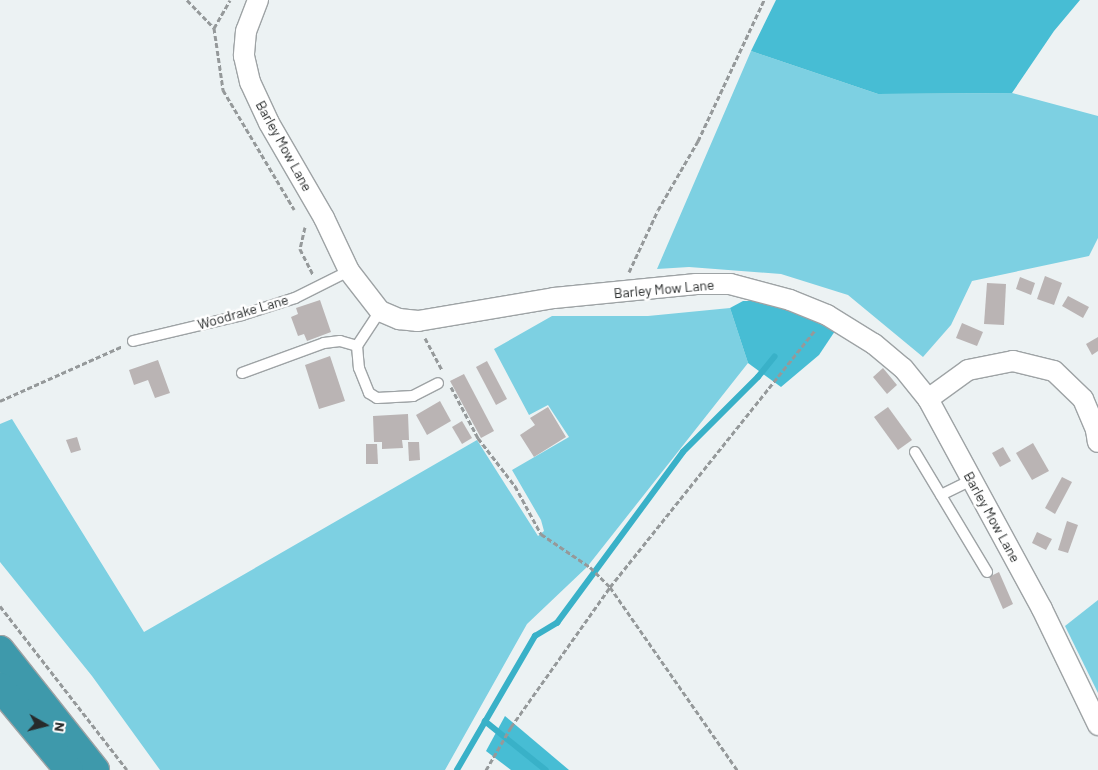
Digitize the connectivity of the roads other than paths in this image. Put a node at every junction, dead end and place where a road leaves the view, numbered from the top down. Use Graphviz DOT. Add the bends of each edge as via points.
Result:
graph roads {
  1 [pos="258,0"];
  2 [pos="349,271"];
  3 [pos="380,311"];
  4 [pos="132,341"];
  5 [pos="358,346"];
  6 [pos="242,373"];
  7 [pos="443,382"];
  8 [pos="928,399"];
  9 [pos="1098,442"];
  10 [pos="915,452"];
  11 [pos="972,480"];
  12 [pos="940,495"];
  13 [pos="986,572"];
  14 [pos="0,650"];
  15 [pos="0,688"];
  16 [pos="1098,725"];
  17 [pos="69,770"];
  18 [pos="95,770"];
  1 -- 2 [label="street, Barley Mow Lane" via="246,31 244,56 250,82"];
  2 -- 3 [label="street, Barley Mow Lane"];
  2 -- 4 [label="lane, Woodrake Lane" via="295,298 242,315"];
  3 -- 5 [label="lane"];
  3 -- 8 [label="street, Barley Mow Lane" via="399,319 418,321 554,298 696,284 730,284 790,300 827,315 874,344 903,368"];
  5 -- 6 [label="lane" via="340,341 324,343"];
  5 -- 7 [label="lane" via="364,384 369,394 377,398 413,396"];
  8 -- 9 [label="street" via="968,370 1013,361 1054,371 1083,399"];
  8 -- 11 [label="street, Barley Mow Lane"];
  10 -- 12 [label="lane"];
  11 -- 12 [label="lane"];
  11 -- 16 [label="street, Barley Mow Lane" via="1042,609"];
  12 -- 13 [label="lane"];
  14 -- 18 [label="highway"];
  15 -- 17 [label="highway"];
}
